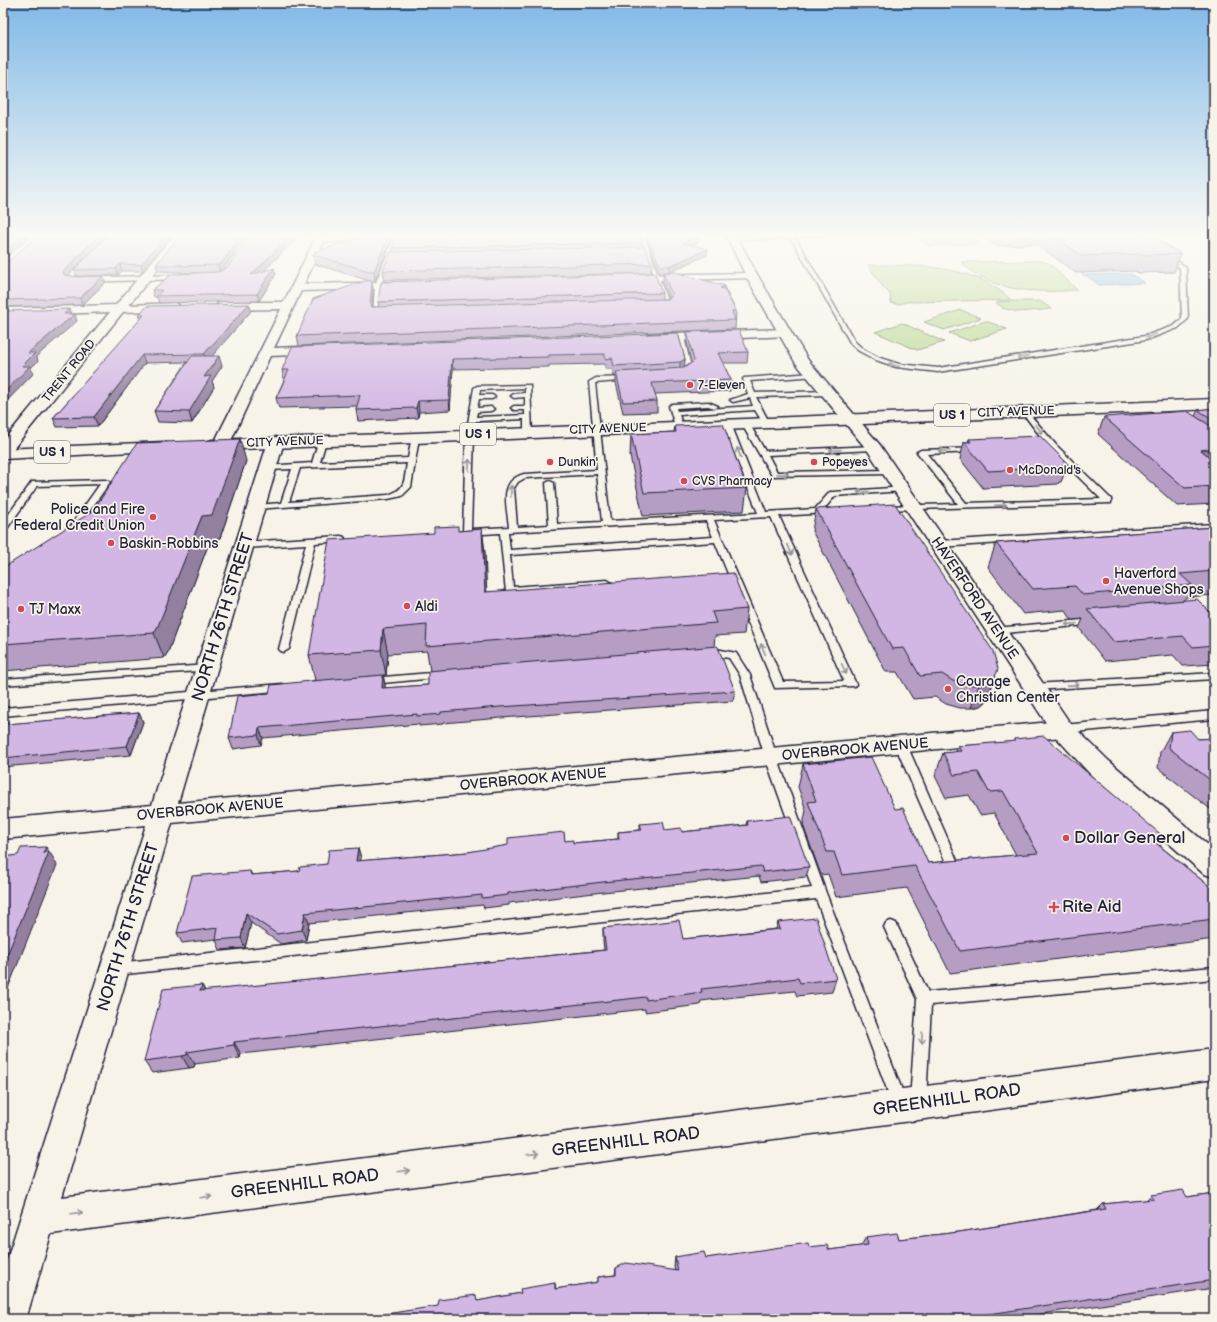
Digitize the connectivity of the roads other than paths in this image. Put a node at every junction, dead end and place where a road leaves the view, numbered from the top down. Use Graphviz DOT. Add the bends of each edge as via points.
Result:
graph roads {
  1 [pos="130,297"];
  2 [pos="293,297"];
  3 [pos="377,297"];
  4 [pos="664,297"];
  5 [pos="764,297"];
  6 [pos="827,297"];
  7 [pos="1184,297"];
  8 [pos="289,305"];
  9 [pos="652,305"];
  10 [pos="212,306"];
  11 [pos="182,307"];
  12 [pos="121,308"];
  13 [pos="3,312"];
  14 [pos="391,314"];
  15 [pos="786,333"];
  16 [pos="681,337"];
  17 [pos="641,338"];
  18 [pos="331,350"];
  19 [pos="267,352"];
  20 [pos="814,376"];
  21 [pos="673,377"];
  22 [pos="635,378"];
  23 [pos="828,393"];
  24 [pos="528,395"];
  25 [pos="752,395"];
  26 [pos="514,396"];
  27 [pos="475,397"];
  28 [pos="492,397"];
  29 [pos="712,404"];
  30 [pos="1214,404"];
  31 [pos="757,406"];
  32 [pos="514,408"];
  33 [pos="528,408"];
  34 [pos="491,409"];
  35 [pos="474,410"];
  36 [pos="1025,412"];
  37 [pos="472,419"];
  38 [pos="677,419"];
  39 [pos="851,419"];
  40 [pos="765,422"];
  41 [pos="745,423"];
  42 [pos="727,424"];
  43 [pos="528,425"];
  44 [pos="597,429"];
  45 [pos="470,434"];
  46 [pos="415,438"];
  47 [pos="322,441"];
  48 [pos="276,442"];
  49 [pos="221,445"];
  50 [pos="874,448"];
  51 [pos="983,449"];
  52 [pos="3,453"];
  53 [pos="763,453"];
  54 [pos="412,460"];
  55 [pos="315,465"];
  56 [pos="297,466"];
  57 [pos="269,468"];
  58 [pos="601,472"];
  59 [pos="890,472"];
  60 [pos="550,483"];
  61 [pos="902,489"];
  62 [pos="284,505"];
  63 [pos="964,506"];
  64 [pos="257,507"];
  65 [pos="914,507"];
  66 [pos="874,509"];
  67 [pos="834,510"];
  68 [pos="818,511"];
  69 [pos="763,515"];
  70 [pos="774,515"];
  71 [pos="709,518"];
  72 [pos="5,524"];
  73 [pos="606,524"];
  74 [pos="553,527"];
  75 [pos="1214,527"];
  76 [pos="509,530"];
  77 [pos="63,536"];
  78 [pos="350,539"];
  79 [pos="718,539"];
  80 [pos="311,541"];
  81 [pos="939,544"];
  82 [pos="245,545"];
  83 [pos="506,553"];
  84 [pos="613,582"];
  85 [pos="1104,621"];
  86 [pos="996,631"];
  87 [pos="284,649"];
  88 [pos="700,653"];
  89 [pos="208,668"];
  90 [pos="453,674"];
  91 [pos="1214,676"];
  92 [pos="3,682"];
  93 [pos="358,682"];
  94 [pos="294,687"];
  95 [pos="1034,687"];
  96 [pos="199,695"];
  97 [pos="3,712"];
  98 [pos="1214,715"];
  99 [pos="1062,730"];
  100 [pos="901,745"];
  101 [pos="771,757"];
  102 [pos="162,814"];
  103 [pos="3,829"];
  104 [pos="953,865"];
  105 [pos="1214,866"];
  106 [pos="820,893"];
  107 [pos="891,927"];
  108 [pos="114,969"];
  109 [pos="1214,973"];
  110 [pos="924,999"];
  111 [pos="1214,1064"];
  112 [pos="909,1106"];
  113 [pos="38,1218"];
  114 [pos="7,1319"];
  1 -- 12 [label="street, TRENT ROAD"];
  2 -- 8 [label="street"];
  3 -- 14 [label="lane" via="375,314"];
  4 -- 9 [label="lane" via="667,305"];
  5 -- 15 [label="main road, HAVERFORD AVENUE"];
  7 -- 6 [label="lane, one-way" via="1185,319 1176,327 1146,338 938,370 898,366 878,360 861,350 853,343"];
  8 -- 10 [label="street"];
  8 -- 19 [label="street"];
  11 -- 12 [label="street"];
  12 -- 13 [label="street"];
  12 -- 52 [label="street, TRENT ROAD"];
  15 -- 16 [label="street"];
  15 -- 20 [label="main road, HAVERFORD AVENUE" via="802,362"];
  16 -- 17 [label="street"];
  16 -- 21 [label="lane" via="689,371"];
  18 -- 19 [label="street"];
  19 -- 49 [label="street"];
  20 -- 23 [label="main road, HAVERFORD AVENUE"];
  20 -- 25 [label="lane" via="746,379"];
  22 -- 44 [label="lane" via="592,382"];
  23 -- 25 [label="lane"];
  23 -- 39 [label="main road, HAVERFORD AVENUE"];
  24 -- 26 [label="lane"];
  24 -- 27 [label="lane" via="528,386 491,387 477,388"];
  24 -- 33 [label="lane"];
  25 -- 31 [label="lane"];
  25 -- 31 [label="lane" via="734,403"];
  27 -- 28 [label="lane"];
  27 -- 35 [label="lane"];
  29 -- 38 [label="lane" via="672,406"];
  30 -- 36 [label="main road, CITY AVENUE / US 1" via="1160,410"];
  31 -- 38 [label="lane"];
  31 -- 40 [label="lane"];
  32 -- 33 [label="lane"];
  33 -- 43 [label="lane"];
  34 -- 35 [label="lane"];
  35 -- 37 [label="lane"];
  36 -- 39 [label="main road, CITY AVENUE / US 1"];
  36 -- 63 [label="lane" via="1049,447 1108,501"];
  37 -- 43 [label="lane"];
  37 -- 45 [label="lane"];
  38 -- 42 [label="main road, CITY AVENUE / US 1"];
  38 -- 44 [label="main road, CITY AVENUE / US 1"];
  39 -- 40 [label="main road, CITY AVENUE / US 1"];
  39 -- 50 [label="main road, HAVERFORD AVENUE"];
  40 -- 41 [label="main road, CITY AVENUE / US 1"];
  41 -- 42 [label="main road, CITY AVENUE / US 1"];
  41 -- 53 [label="lane"];
  69 -- 42 [label="lane, one-way"];
  43 -- 44 [label="main road, CITY AVENUE / US 1"];
  43 -- 45 [label="main road, CITY AVENUE / US 1"];
  44 -- 58 [label="lane"];
  45 -- 46 [label="main road, CITY AVENUE / US 1"];
  76 -- 45 [label="lane, one-way" via="463,532"];
  46 -- 47 [label="main road, CITY AVENUE / US 1"];
  46 -- 54 [label="lane"];
  47 -- 48 [label="main road, CITY AVENUE / US 1"];
  47 -- 55 [label="lane"];
  48 -- 49 [label="main road, CITY AVENUE / US 1"];
  48 -- 57 [label="street, NORTH 76TH STREET"];
  49 -- 52 [label="main road, CITY AVENUE / US 1"];
  50 -- 53 [label="lane, one-way"];
  50 -- 59 [label="main road, HAVERFORD AVENUE"];
  51 -- 63 [label="lane, one-way" via="921,452"];
  53 -- 59 [label="lane, one-way" via="775,474"];
  54 -- 55 [label="lane"];
  54 -- 62 [label="lane" via="407,487 398,494 388,497"];
  55 -- 56 [label="lane"];
  56 -- 57 [label="lane"];
  56 -- 62 [label="lane"];
  57 -- 64 [label="street, NORTH 76TH STREET"];
  58 -- 73 [label="lane"];
  76 -- 58 [label="lane, one-way" via="510,488 517,478"];
  59 -- 61 [label="main road, HAVERFORD AVENUE"];
  60 -- 74 [label="lane"];
  61 -- 65 [label="main road, HAVERFORD AVENUE"];
  61 -- 68 [label="lane, one-way" via="833,494"];
  62 -- 64 [label="lane"];
  63 -- 65 [label="lane"];
  64 -- 82 [label="street, NORTH 76TH STREET"];
  65 -- 66 [label="lane"];
  65 -- 81 [label="main road, HAVERFORD AVENUE"];
  67 -- 68 [label="lane"];
  68 -- 70 [label="lane"];
  69 -- 70 [label="lane"];
  69 -- 71 [label="lane"];
  70 -- 79 [label="lane, one-way" via="851,684 779,686 728,574"];
  71 -- 73 [label="lane"];
  71 -- 79 [label="lane"];
  72 -- 77 [label="lane" via="35,484 106,482 70,532"];
  73 -- 74 [label="lane"];
  74 -- 76 [label="lane"];
  75 -- 81 [label="lane"];
  76 -- 83 [label="lane"];
  78 -- 80 [label="lane"];
  79 -- 83 [label="lane"];
  80 -- 82 [label="lane"];
  80 -- 87 [label="lane"];
  81 -- 86 [label="main road, HAVERFORD AVENUE"];
  82 -- 89 [label="street, NORTH 76TH STREET"];
  83 -- 84 [label="lane" via="509,590"];
  85 -- 86 [label="lane, one-way"];
  86 -- 95 [label="main road, HAVERFORD AVENUE"];
  88 -- 101 [label="lane" via="732,655 745,676"];
  89 -- 92 [label="lane"];
  89 -- 96 [label="street, NORTH 76TH STREET"];
  90 -- 93 [label="lane"];
  95 -- 91 [label="lane, one-way"];
  94 -- 96 [label="lane"];
  95 -- 99 [label="main road, HAVERFORD AVENUE"];
  96 -- 97 [label="lane"];
  96 -- 102 [label="street, NORTH 76TH STREET"];
  98 -- 99 [label="lane"];
  99 -- 100 [label="street, OVERBROOK AVENUE"];
  99 -- 105 [label="main road, HAVERFORD AVENUE" via="1100,768"];
  100 -- 101 [label="street, OVERBROOK AVENUE"];
  100 -- 104 [label="lane"];
  101 -- 102 [label="street, OVERBROOK AVENUE"];
  101 -- 106 [label="lane"];
  102 -- 103 [label="street, OVERBROOK AVENUE"];
  102 -- 108 [label="street, NORTH 76TH STREET"];
  106 -- 108 [label="lane"];
  106 -- 112 [label="lane"];
  107 -- 110 [label="lane"];
  108 -- 113 [label="street, NORTH 76TH STREET"];
  109 -- 110 [label="lane"];
  110 -- 112 [label="lane, one-way"];
  111 -- 112 [label="street, GREENHILL ROAD"];
  113 -- 112 [label="street, GREENHILL ROAD, one-way"];
  113 -- 114 [label="street, NORTH 76TH STREET"];
}
